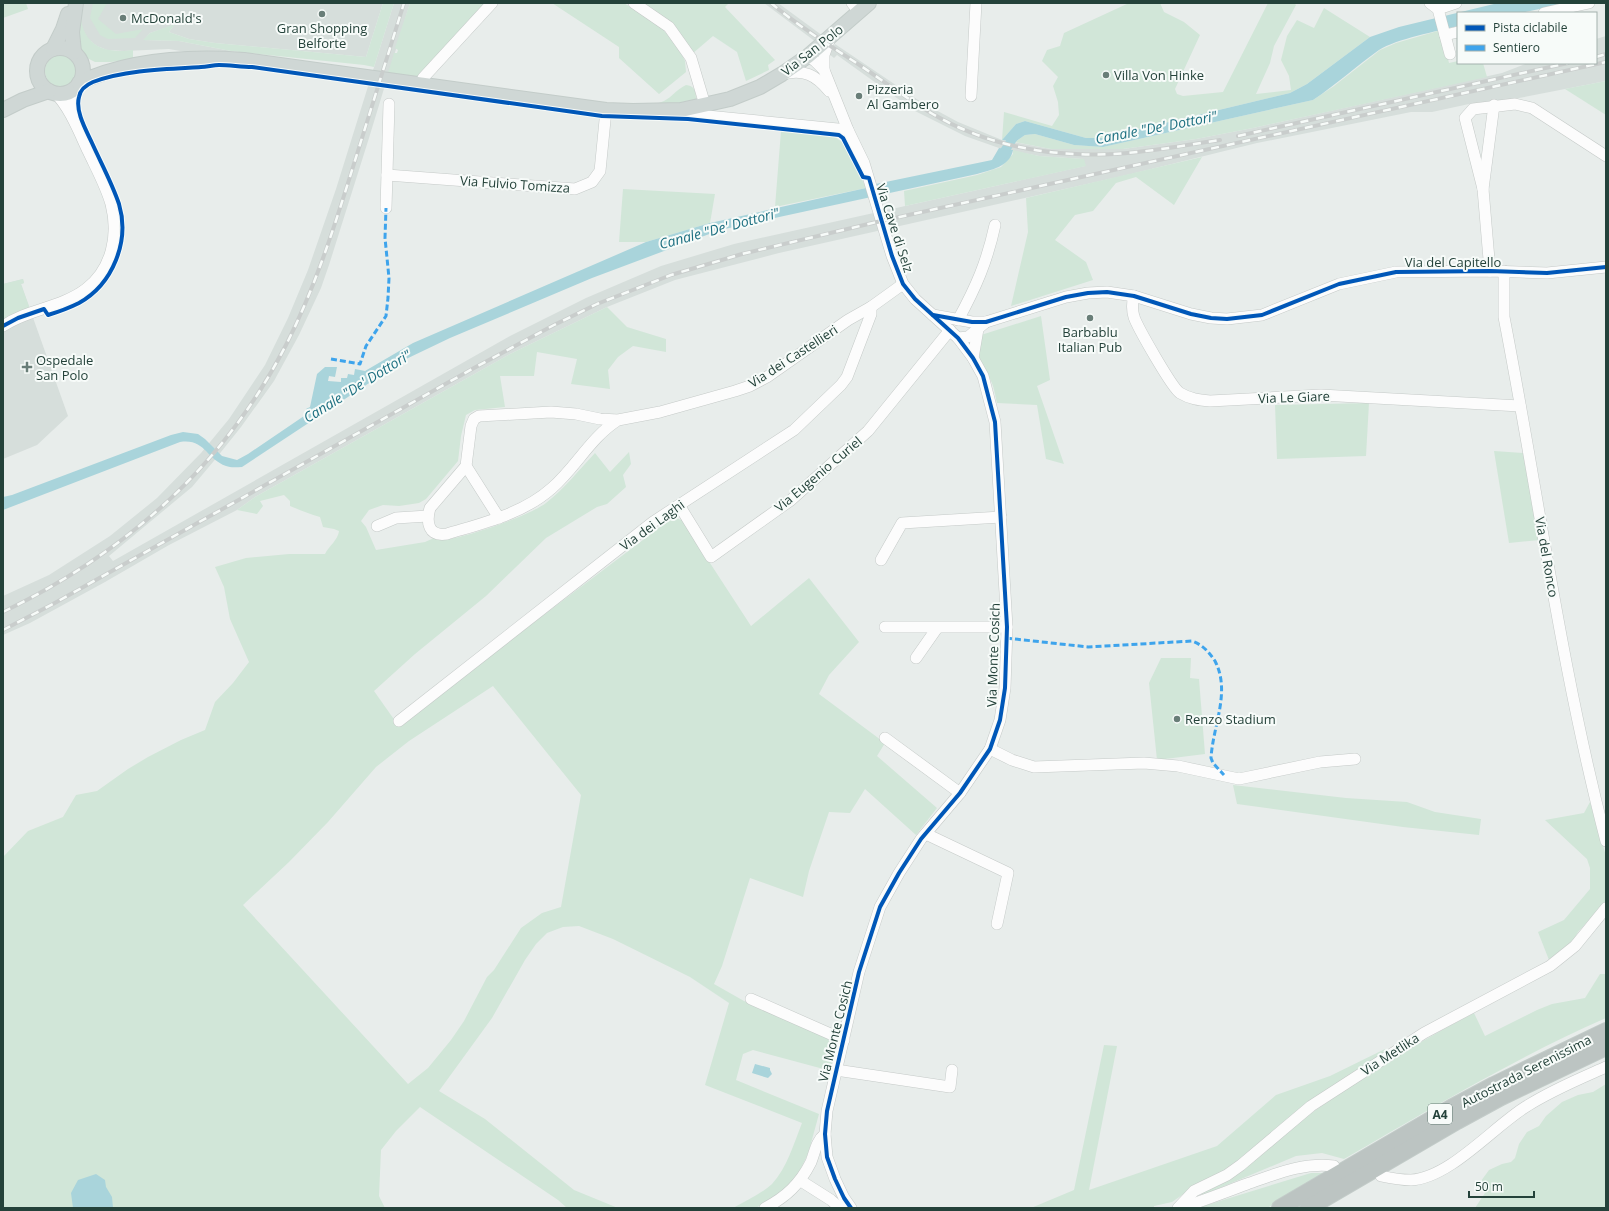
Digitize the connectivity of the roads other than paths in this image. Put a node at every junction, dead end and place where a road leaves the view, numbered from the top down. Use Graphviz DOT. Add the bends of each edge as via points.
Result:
graph roads {
  1 [pos="70,3"];
  2 [pos="76,3"];
  3 [pos="492,3"];
  4 [pos="634,3"];
  5 [pos="976,3"];
  6 [pos="1456,3"];
  7 [pos="1589,3"];
  8 [pos="860,6"];
  9 [pos="1436,10"];
  10 [pos="1548,12"];
  11 [pos="1444,32"];
  12 [pos="1457,32"];
  13 [pos="830,38"];
  14 [pos="53,49"];
  15 [pos="1450,54"];
  16 [pos="808,56"];
  17 [pos="77,57"];
  18 [pos="127,66"];
  19 [pos="819,73"];
  20 [pos="782,74"];
  21 [pos="37,75"];
  22 [pos="423,78"];
  23 [pos="77,86"];
  24 [pos="52,92"];
  25 [pos="971,96"];
  26 [pos="23,100"];
  27 [pos="388,104"];
  28 [pos="705,105"];
  29 [pos="1494,105"];
  30 [pos="3,110"];
  31 [pos="606,110"];
  32 [pos="662,112"];
  33 [pos="77,126"];
  34 [pos="848,130"];
  35 [pos="1606,156"];
  36 [pos="386,175"];
  37 [pos="1483,189"];
  38 [pos="386,208"];
  39 [pos="996,225"];
  40 [pos="1606,266"];
  41 [pos="1490,271"];
  42 [pos="1504,271"];
  43 [pos="903,284"];
  44 [pos="1134,296"];
  45 [pos="871,307"];
  46 [pos="932,315"];
  47 [pos="958,320"];
  48 [pos="979,324"];
  49 [pos="3,326"];
  50 [pos="954,334"];
  51 [pos="973,358"];
  52 [pos="1520,406"];
  53 [pos="618,420"];
  54 [pos="466,466"];
  55 [pos="679,505"];
  56 [pos="428,516"];
  57 [pos="1001,517"];
  58 [pos="499,518"];
  59 [pos="377,526"];
  60 [pos="881,560"];
  61 [pos="885,627"];
  62 [pos="1006,627"];
  63 [pos="937,628"];
  64 [pos="916,658"];
  65 [pos="399,721"];
  66 [pos="885,738"];
  67 [pos="990,749"];
  68 [pos="1356,759"];
  69 [pos="960,793"];
  70 [pos="926,834"];
  71 [pos="1606,841"];
  72 [pos="1606,908"];
  73 [pos="997,924"];
  74 [pos="751,999"];
  75 [pos="1606,1031"];
  76 [pos="844,1040"];
  77 [pos="1606,1047"];
  78 [pos="1606,1067"];
  79 [pos="836,1070"];
  80 [pos="952,1070"];
  81 [pos="825,1134"];
  82 [pos="1334,1166"];
  83 [pos="1381,1176"];
  84 [pos="801,1181"];
  85 [pos="765,1208"];
  86 [pos="840,1208"];
  87 [pos="851,1208"];
  88 [pos="1179,1208"];
  89 [pos="1280,1208"];
  90 [pos="1308,1208"];
  1 -- 14 [label="main road" via="66,22"];
  2 -- 17 [label="main road" via="72,32"];
  3 -- 22 [label="street"];
  4 -- 28 [label="street" via="669,26 691,58"];
  5 -- 25 [label="street"];
  6 -- 9 [label="street"];
  7 -- 10 [label="street"];
  8 -- 13 [label="main road, Via San Polo"];
  9 -- 11 [label="street"];
  11 -- 12 [label="street"];
  11 -- 15 [label="street"];
  13 -- 16 [label="main road, Via San Polo"];
  13 -- 19 [label="street, Via Cave di Selz"];
  14 -- 17 [label="main road, Via San Polo" via="60,48"];
  14 -- 21 [label="main road" via="40,59"];
  16 -- 19 [label="street, Via Cave di Selz" via="815,61"];
  16 -- 20 [label="main road, Via San Polo"];
  17 -- 18 [label="main road, Via San Polo" via="100,67"];
  17 -- 23 [label="main road" via="83,73"];
  18 -- 23 [label="main road, Via San Polo" via="90,78"];
  18 -- 31 [label="main road, Via San Polo" via="204,58 244,60"];
  19 -- 20 [label="street"];
  19 -- 34 [label="street, Via Cave di Selz" via="835,98"];
  20 -- 28 [label="main road, Via San Polo" via="760,87 730,99"];
  21 -- 24 [label="main road" via="40,82"];
  21 -- 26 [label="main road"];
  23 -- 24 [label="main road, Via San Polo" via="69,92"];
  23 -- 33 [label="street" via="72,102"];
  24 -- 26 [label="main road, Via San Polo"];
  24 -- 33 [label="street" via="65,106"];
  26 -- 30 [label="main road, Via San Polo"];
  27 -- 36 [label="street"];
  28 -- 32 [label="main road, Via San Polo"];
  29 -- 35 [label="street" via="1515,104 1532,108"];
  29 -- 37 [label="street"];
  29 -- 37 [label="street" via="1473,109 1465,118"];
  31 -- 32 [label="main road, Via San Polo"];
  31 -- 36 [label="street, Via Fulvio Tomizza" via="600,171 592,182 575,189"];
  32 -- 34 [label="street"];
  33 -- 49 [label="street" via="110,203 114,228 110,256 99,275 77,295"];
  34 -- 43 [label="street, Via Cave di Selz" via="864,163"];
  36 -- 38 [label="street"];
  37 -- 41 [label="street"];
  39 -- 47 [label="street" via="982,272"];
  40 -- 42 [label="street, Via del Capitello" via="1547,273"];
  41 -- 42 [label="street, Via del Capitello"];
  41 -- 44 [label="street, Via del Capitello" via="1403,272 1372,276 1339,284 1262,315 1241,318 1211,318 1191,314"];
  42 -- 52 [label="street, Via del Ronco" via="1504,317"];
  43 -- 45 [label="street, Via dei Castellieri"];
  43 -- 46 [label="street, Via Monte Cosich"];
  44 -- 48 [label="street, Via del Capitello" via="1107,292 1088,293 1066,297"];
  44 -- 52 [label="street, Via Le Giare" via="1134,318 1170,384 1179,393 1194,400 1321,395"];
  45 -- 53 [label="street, Via dei Castellieri" via="750,386 660,412"];
  45 -- 55 [label="street, Via dei Laghi" via="871,314 847,377 841,385 794,430"];
  46 -- 47 [label="street, Via del Capitello"];
  46 -- 50 [label="street, Via Monte Cosich"];
  47 -- 48 [label="street, Via del Capitello"];
  48 -- 50 [label="street, Via del Capitello" via="968,337"];
  48 -- 51 [label="street"];
  50 -- 51 [label="street, Via Monte Cosich"];
  50 -- 55 [label="street, Via Eugenio Curiel" via="868,431 791,500 712,556"];
  51 -- 57 [label="street, Via Monte Cosich" via="982,376 995,422"];
  52 -- 71 [label="street, Via del Ronco" via="1566,659"];
  53 -- 54 [label="street, Via dei Castellieri" via="551,412 479,416 474,419 471,426"];
  53 -- 58 [label="street, Via dei Castellieri" via="600,435 572,468 543,496"];
  54 -- 56 [label="street" via="430,508"];
  54 -- 58 [label="street"];
  55 -- 65 [label="street, Via dei Laghi" via="628,541"];
  56 -- 58 [label="street, Via dei Castellieri" via="430,527 434,533 440,535"];
  56 -- 59 [label="street" via="396,518"];
  57 -- 60 [label="street" via="902,524"];
  57 -- 62 [label="street, Via Monte Cosich"];
  61 -- 63 [label="street"];
  62 -- 63 [label="street"];
  62 -- 67 [label="street, Via Monte Cosich" via="1005,688 1000,720"];
  63 -- 64 [label="street"];
  66 -- 69 [label="street"];
  67 -- 68 [label="street" via="1034,767 1144,763 1178,766 1239,779 1320,762"];
  67 -- 69 [label="street, Via Monte Cosich"];
  69 -- 70 [label="street, Via Monte Cosich"];
  70 -- 73 [label="street" via="1008,873"];
  70 -- 76 [label="street, Via Monte Cosich" via="899,873 880,907 859,972"];
  72 -- 88 [label="street, Via Metlika" via="1575,946 1550,966 1424,1033 1311,1106 1241,1165 1194,1191"];
  74 -- 76 [label="street"];
  75 -- 89 [label="highway, Autostrada Serenissima / A4" via="1451,1108"];
  76 -- 79 [label="street, Via Monte Cosich"];
  77 -- 90 [label="highway, Autostrada Serenissima / A4" via="1501,1097"];
  78 -- 83 [label="street" via="1526,1106 1450,1165 1412,1180"];
  79 -- 80 [label="street, Via Monte Cosich" via="950,1087"];
  79 -- 81 [label="street, Via Monte Cosich"];
  81 -- 84 [label="street" via="820,1138"];
  81 -- 87 [label="street, Via Monte Cosich" via="827,1157 835,1179"];
  82 -- 88 [label="street" via="1301,1166"];
  84 -- 85 [label="street" via="779,1201"];
  84 -- 86 [label="street"];
}
